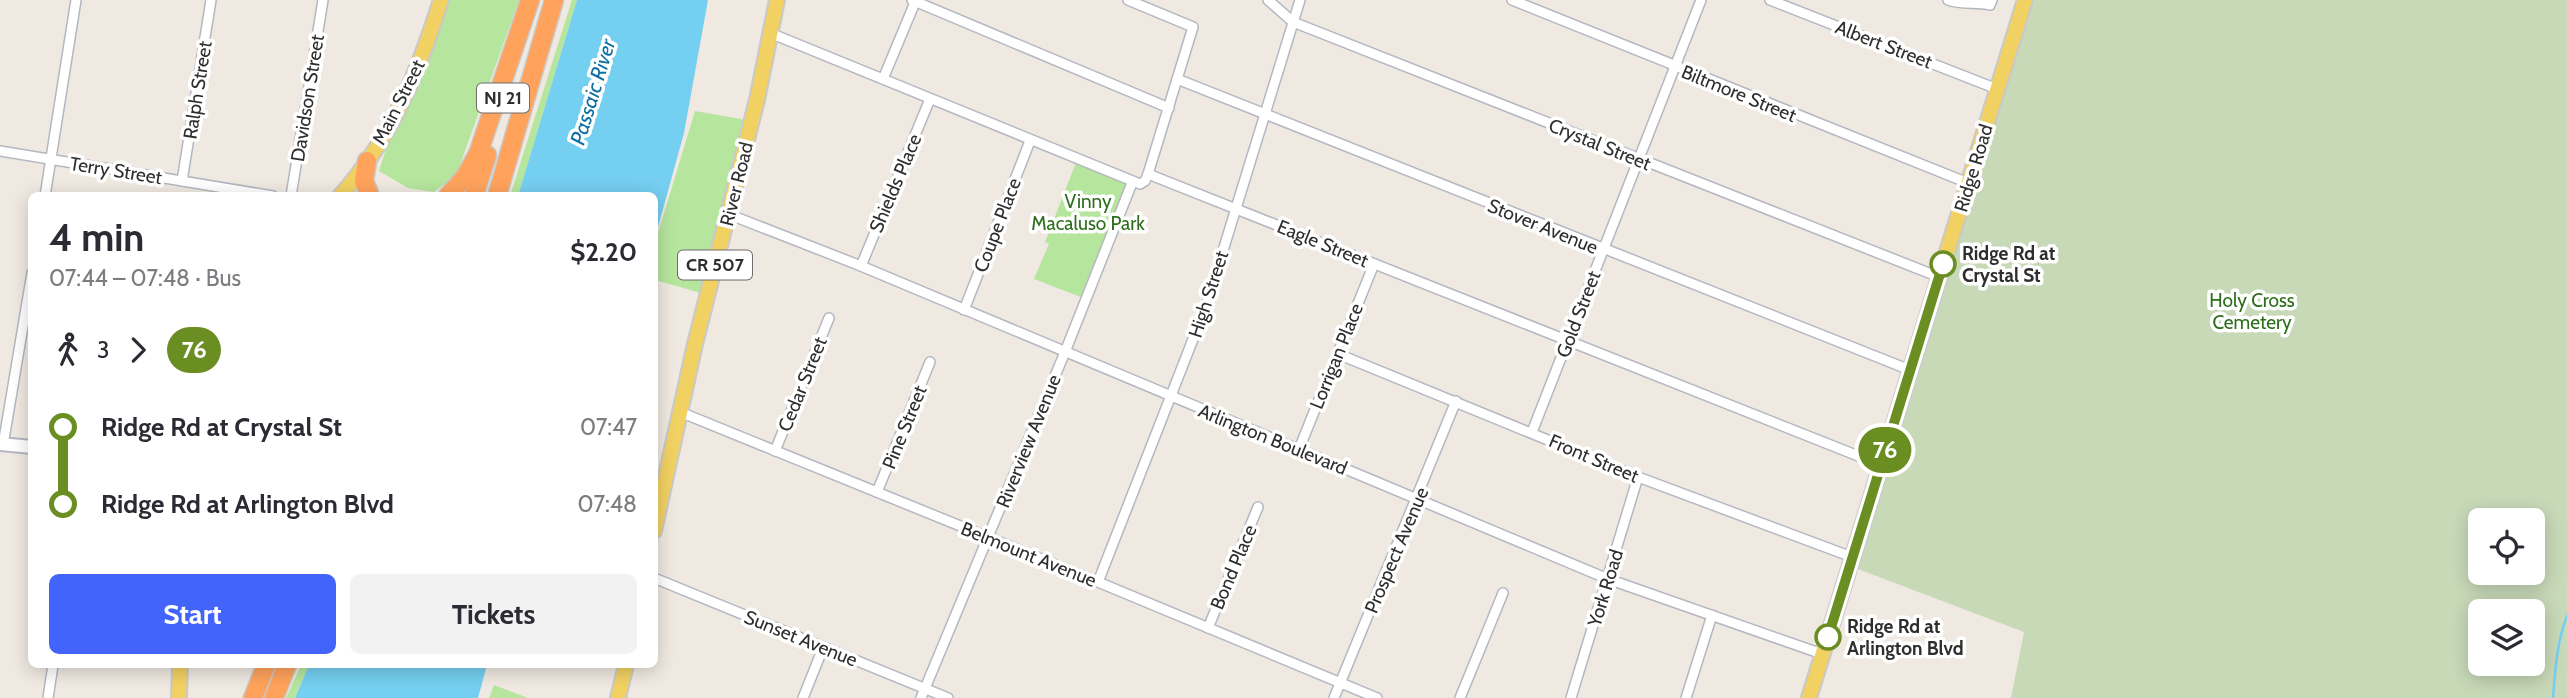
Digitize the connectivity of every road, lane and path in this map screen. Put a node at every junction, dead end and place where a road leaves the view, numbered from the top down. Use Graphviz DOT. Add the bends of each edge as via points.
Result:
graph roads {
  1 [pos="76,0"];
  2 [pos="211,0"];
  3 [pos="323,0"];
  4 [pos="441,0"];
  5 [pos="531,0"];
  6 [pos="554,0"];
  7 [pos="777,0"];
  8 [pos="915,0"];
  9 [pos="1128,0"];
  10 [pos="1268,0"];
  11 [pos="1300,0"];
  12 [pos="1512,0"];
  13 [pos="1701,0"];
  14 [pos="1770,0"];
  15 [pos="1948,0"];
  16 [pos="1992,0"];
  17 [pos="2025,0"];
  18 [pos="1293,22"];
  19 [pos="770,33"];
  20 [pos="1675,67"];
  21 [pos="883,79"];
  22 [pos="1177,79"];
  23 [pos="1997,89"];
  24 [pos="930,99"];
  25 [pos="1169,108"];
  26 [pos="1265,115"];
  27 [pos="1031,141"];
  28 [pos="0,151"];
  29 [pos="1639,159"];
  30 [pos="51,160"];
  31 [pos="367,161"];
  32 [pos="1148,174"];
  33 [pos="182,181"];
  34 [pos="1132,183"];
  35 [pos="1968,183"];
  36 [pos="45,192"];
  37 [pos="249,192"];
  38 [pos="292,192"];
  39 [pos="343,192"];
  40 [pos="368,192"];
  41 [pos="452,192"];
  42 [pos="475,192"];
  43 [pos="497,192"];
  44 [pos="1234,208"];
  45 [pos="729,214"];
  46 [pos="1603,249"];
  47 [pos="1374,264"];
  48 [pos="861,266"];
  49 [pos="1939,277"];
  50 [pos="28,295"];
  51 [pos="964,310"];
  52 [pos="829,318"];
  53 [pos="1567,340"];
  54 [pos="1065,352"];
  55 [pos="1338,354"];
  56 [pos="930,362"];
  57 [pos="1910,370"];
  58 [pos="1170,396"];
  59 [pos="1457,401"];
  60 [pos="680,412"];
  61 [pos="1532,432"];
  62 [pos="1,444"];
  63 [pos="28,447"];
  64 [pos="1298,449"];
  65 [pos="775,451"];
  66 [pos="1881,466"];
  67 [pos="1638,477"];
  68 [pos="877,492"];
  69 [pos="1418,499"];
  70 [pos="1258,506"];
  71 [pos="658,513"];
  72 [pos="988,537"];
  73 [pos="1852,557"];
  74 [pos="1608,579"];
  75 [pos="658,580"];
  76 [pos="1098,582"];
  77 [pos="1503,593"];
  78 [pos="1712,615"];
  79 [pos="1208,628"];
  80 [pos="823,648"];
  81 [pos="1822,654"];
  82 [pos="52,668"];
  83 [pos="180,668"];
  84 [pos="265,668"];
  85 [pos="286,668"];
  86 [pos="625,668"];
  87 [pos="1340,683"];
  88 [pos="924,688"];
  89 [pos="48,698"];
  90 [pos="179,698"];
  91 [pos="253,698"];
  92 [pos="274,698"];
  93 [pos="618,698"];
  94 [pos="803,698"];
  95 [pos="920,698"];
  96 [pos="948,698"];
  97 [pos="1334,698"];
  98 [pos="1377,698"];
  99 [pos="1460,698"];
  100 [pos="1571,698"];
  101 [pos="1686,698"];
  102 [pos="1809,698"];
  1 -- 30 [label="street"];
  2 -- 33 [label="street, Ralph Street"];
  3 -- 38 [label="street, Davidson Street"];
  4 -- 31 [label="main road, Main Street" via="411,83"];
  5 -- 41 [label="highway" via="478,153"];
  5 -- 42 [label="highway, NJ 21"];
  6 -- 43 [label="highway, NJ 21"];
  7 -- 19 [label="main road, River Road / CR 507"];
  8 -- 21 [label="street"];
  8 -- 25 [label="street"];
  9 -- 22 [label="street" via="1193,27"];
  10 -- 18 [label="street, Crystal Street"];
  11 -- 18 [label="street, High Street"];
  12 -- 20 [label="street, Biltmore Street"];
  13 -- 20 [label="street, Gold Street"];
  14 -- 23 [label="street, Albert Street"];
  15 -- 16 [label="street" via="1990,5"];
  17 -- 23 [label="main road, Ridge Road"];
  18 -- 26 [label="street, High Street"];
  18 -- 29 [label="street, Crystal Street"];
  19 -- 21 [label="street"];
  19 -- 45 [label="main road, River Road / CR 507"];
  20 -- 29 [label="street, Gold Street"];
  20 -- 35 [label="street, Biltmore Street"];
  21 -- 24 [label="street"];
  22 -- 25 [label="street"];
  22 -- 26 [label="street, Stover Avenue"];
  23 -- 35 [label="main road, Ridge Road"];
  24 -- 27 [label="street"];
  24 -- 48 [label="street, Shields Place"];
  25 -- 32 [label="street"];
  26 -- 44 [label="street, High Street"];
  26 -- 46 [label="street, Stover Avenue"];
  27 -- 34 [label="street"];
  27 -- 51 [label="street, Coupe Place"];
  28 -- 30 [label="street, Terry Street"];
  29 -- 46 [label="street, Gold Street"];
  29 -- 49 [label="street, Crystal Street"];
  30 -- 33 [label="street, Terry Street"];
  30 -- 36 [label="street"];
  31 -- 39 [label="main road, Main Street"];
  31 -- 40 [label="highway" via="364,181"];
  32 -- 34 [label="street" via="1146,181"];
  32 -- 44 [label="street, Eagle Street"];
  33 -- 37 [label="street, Terry Street"];
  34 -- 54 [label="street, Riverview Avenue"];
  35 -- 49 [label="main road, Ridge Road"];
  44 -- 47 [label="street, Eagle Street"];
  44 -- 58 [label="street, High Street" via="1206,306"];
  45 -- 48 [label="street, Arlington Boulevard"];
  45 -- 60 [label="main road, River Road / CR 507"];
  46 -- 53 [label="street, Gold Street"];
  46 -- 57 [label="street, Stover Avenue"];
  47 -- 53 [label="street, Eagle Street"];
  47 -- 55 [label="street, Lorrigan Place"];
  48 -- 51 [label="street, Arlington Boulevard"];
  49 -- 57 [label="main road, Ridge Road"];
  50 -- 62 [label="street"];
  51 -- 54 [label="street, Arlington Boulevard"];
  52 -- 65 [label="street, Cedar Street"];
  53 -- 61 [label="street, Gold Street"];
  53 -- 66 [label="street, Eagle Street"];
  54 -- 58 [label="street, Arlington Boulevard"];
  54 -- 72 [label="street, Riverview Avenue"];
  55 -- 59 [label="street, Front Street"];
  55 -- 64 [label="street, Lorrigan Place"];
  56 -- 68 [label="street, Pine Street"];
  57 -- 66 [label="main road, Ridge Road"];
  58 -- 64 [label="street, Arlington Boulevard"];
  58 -- 76 [label="street, High Street"];
  59 -- 61 [label="street, Front Street"];
  59 -- 69 [label="street, Prospect Avenue"];
  60 -- 65 [label="street, Belmount Avenue"];
  60 -- 71 [label="main road, River Road / CR 507"];
  61 -- 67 [label="street, Front Street"];
  62 -- 63 [label="street"];
  64 -- 69 [label="street, Arlington Boulevard"];
  65 -- 68 [label="street, Belmount Avenue"];
  66 -- 73 [label="main road, Ridge Road"];
  67 -- 73 [label="street, Front Street"];
  67 -- 74 [label="street, York Road"];
  68 -- 72 [label="street, Belmount Avenue"];
  69 -- 74 [label="street, Arlington Boulevard"];
  69 -- 87 [label="street, Prospect Avenue"];
  70 -- 79 [label="street, Bond Place"];
  72 -- 76 [label="street, Belmount Avenue"];
  72 -- 88 [label="street, Riverview Avenue"];
  73 -- 81 [label="main road, Ridge Road"];
  74 -- 78 [label="street, Arlington Boulevard"];
  74 -- 100 [label="street, York Road"];
  75 -- 80 [label="street, Sunset Avenue"];
  76 -- 79 [label="street, Belmount Avenue"];
  77 -- 99 [label="street"];
  78 -- 81 [label="street, Arlington Boulevard"];
  78 -- 101 [label="street"];
  79 -- 87 [label="street, Belmount Avenue"];
  80 -- 88 [label="street, Sunset Avenue"];
  80 -- 94 [label="street"];
  81 -- 102 [label="main road, Ridge Road"];
  82 -- 89 [label="street"];
  83 -- 90 [label="main road"];
  84 -- 91 [label="highway"];
  85 -- 92 [label="highway"];
  86 -- 93 [label="main road"];
  87 -- 97 [label="street, Prospect Avenue"];
  87 -- 98 [label="street, Belmount Avenue"];
  88 -- 95 [label="street, Riverview Avenue"];
  88 -- 96 [label="street, Sunset Avenue"];
}
